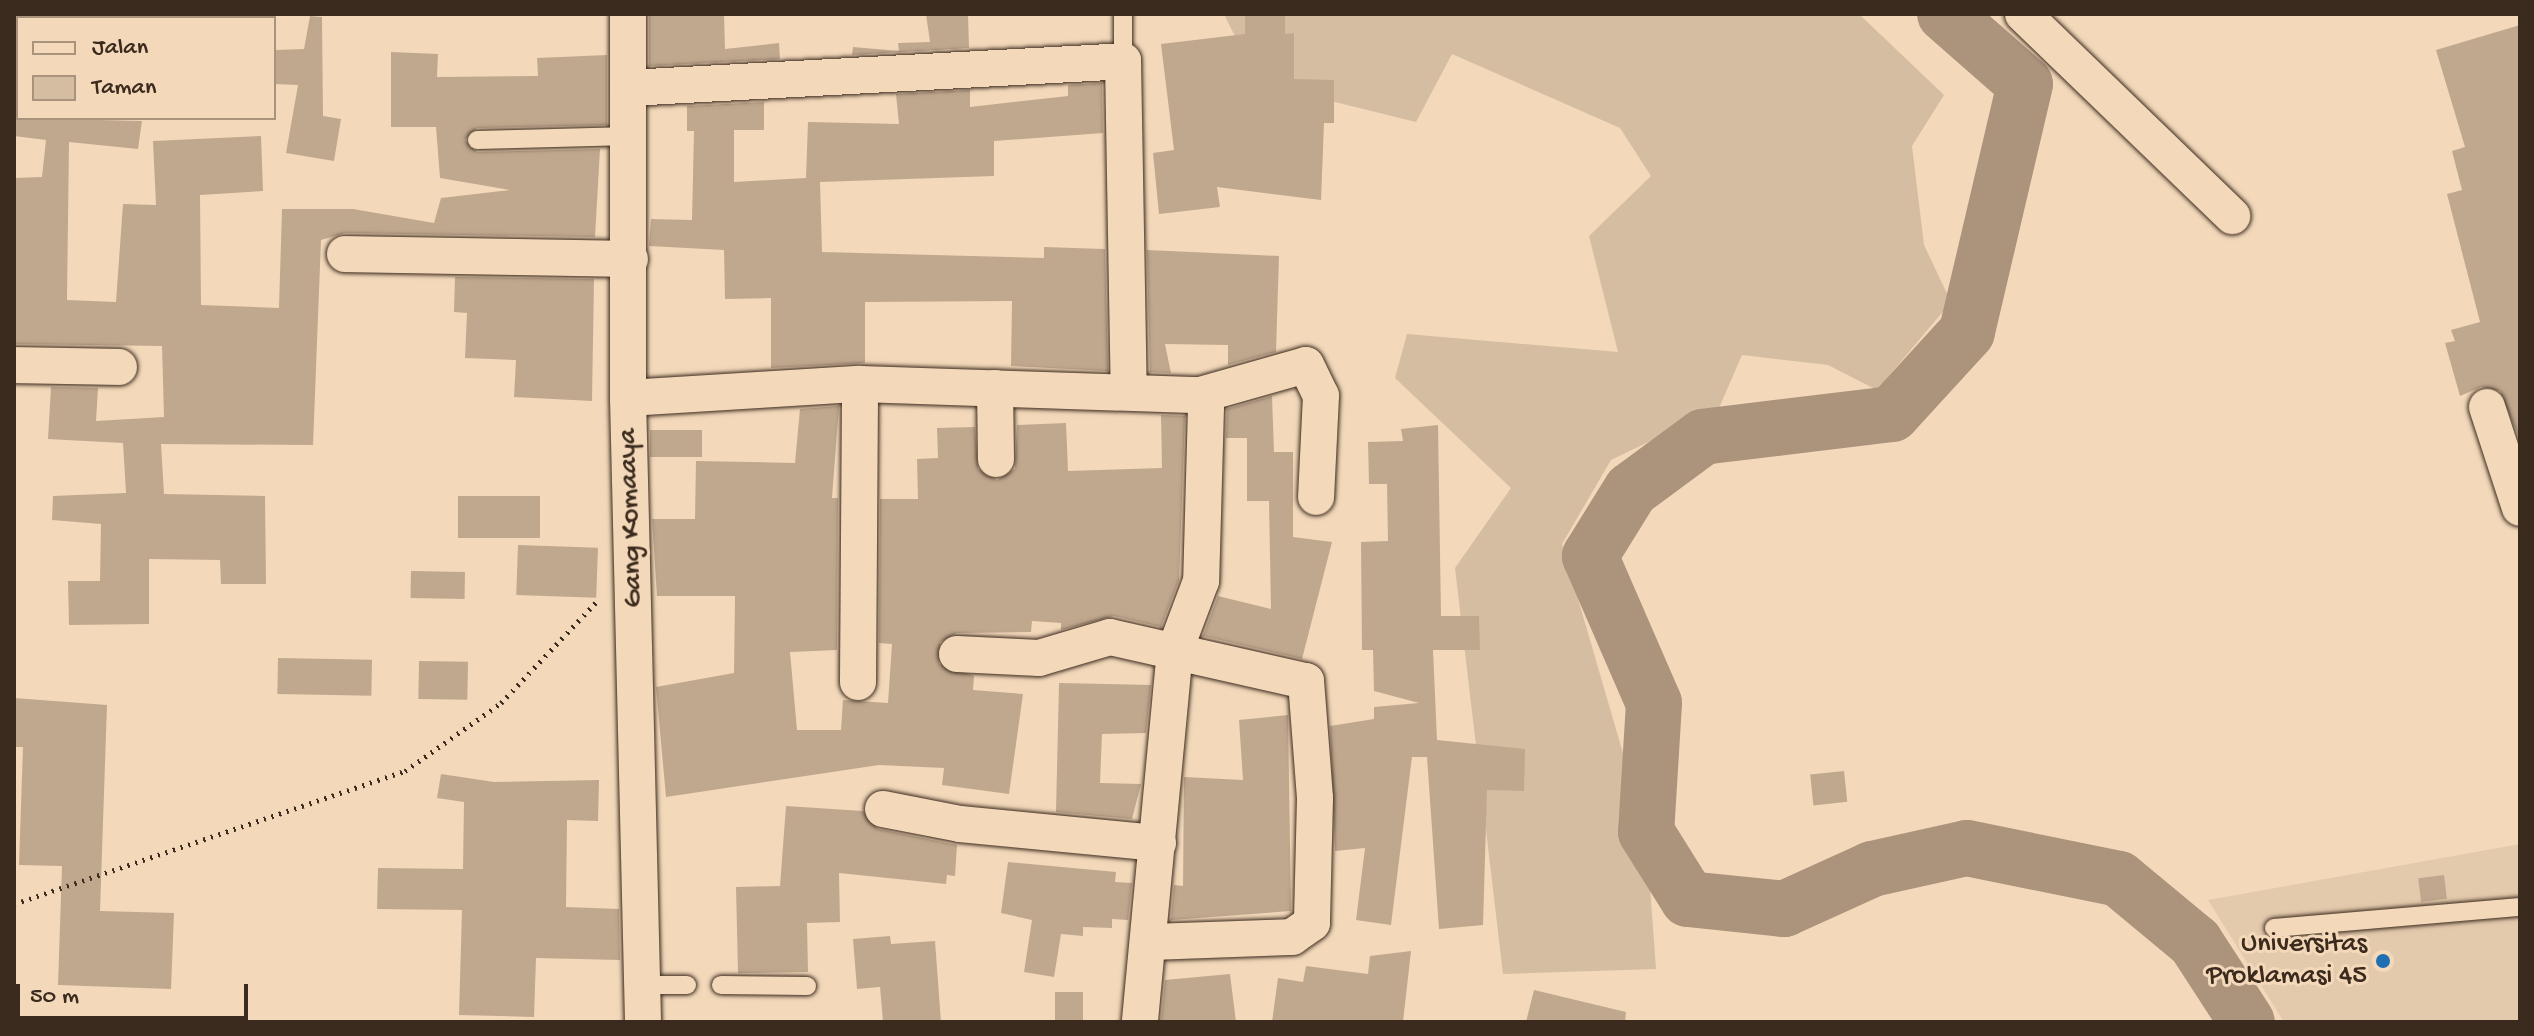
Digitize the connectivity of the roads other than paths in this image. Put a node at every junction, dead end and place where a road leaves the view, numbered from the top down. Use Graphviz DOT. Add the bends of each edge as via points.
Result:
graph roads {
  1 [pos="628,14"];
  2 [pos="1123,14"];
  3 [pos="2023,14"];
  4 [pos="1123,61"];
  5 [pos="629,88"];
  6 [pos="631,136"];
  7 [pos="477,140"];
  8 [pos="2232,216"];
  9 [pos="345,254"];
  10 [pos="630,259"];
  11 [pos="14,365"];
  12 [pos="119,367"];
  13 [pos="860,384"];
  14 [pos="995,388"];
  15 [pos="1129,391"];
  16 [pos="1200,395"];
  17 [pos="628,398"];
  18 [pos="2487,407"];
  19 [pos="996,459"];
  20 [pos="1316,497"];
  21 [pos="2520,508"];
  22 [pos="1175,650"];
  23 [pos="957,654"];
  24 [pos="858,682"];
  25 [pos="883,809"];
  26 [pos="1158,843"];
  27 [pos="2520,907"];
  28 [pos="2274,928"];
  29 [pos="1148,942"];
  30 [pos="643,985"];
  31 [pos="687,985"];
  32 [pos="721,985"];
  33 [pos="807,986"];
  34 [pos="643,1022"];
  35 [pos="1140,1022"];
  1 -- 5 [label="street, Gang Komaaya"];
  2 -- 4 [label="lane"];
  3 -- 8 [label="street"];
  4 -- 5 [label="street"];
  4 -- 15 [label="street"];
  5 -- 6 [label="street, Gang Komaaya"];
  6 -- 7 [label="lane"];
  6 -- 10 [label="street, Gang Komaaya"];
  9 -- 10 [label="street"];
  10 -- 17 [label="street, Gang Komaaya"];
  11 -- 12 [label="street"];
  13 -- 14 [label="street"];
  13 -- 17 [label="street"];
  13 -- 24 [label="street"];
  14 -- 15 [label="street"];
  14 -- 19 [label="street"];
  15 -- 16 [label="street"];
  16 -- 20 [label="street" via="1306,365 1321,396"];
  16 -- 22 [label="street" via="1206,407 1201,581"];
  17 -- 30 [label="street, Gang Komaaya"];
  18 -- 21 [label="street"];
  22 -- 23 [label="street" via="1110,637 1039,658"];
  22 -- 26 [label="street"];
  22 -- 29 [label="street" via="1306,681 1315,798 1312,923 1292,937"];
  25 -- 26 [label="street" via="960,824"];
  26 -- 29 [label="street"];
  27 -- 28 [label="lane"];
  29 -- 35 [label="street"];
  30 -- 31 [label="lane"];
  30 -- 34 [label="street, Gang Komaaya"];
  32 -- 33 [label="lane"];
}
